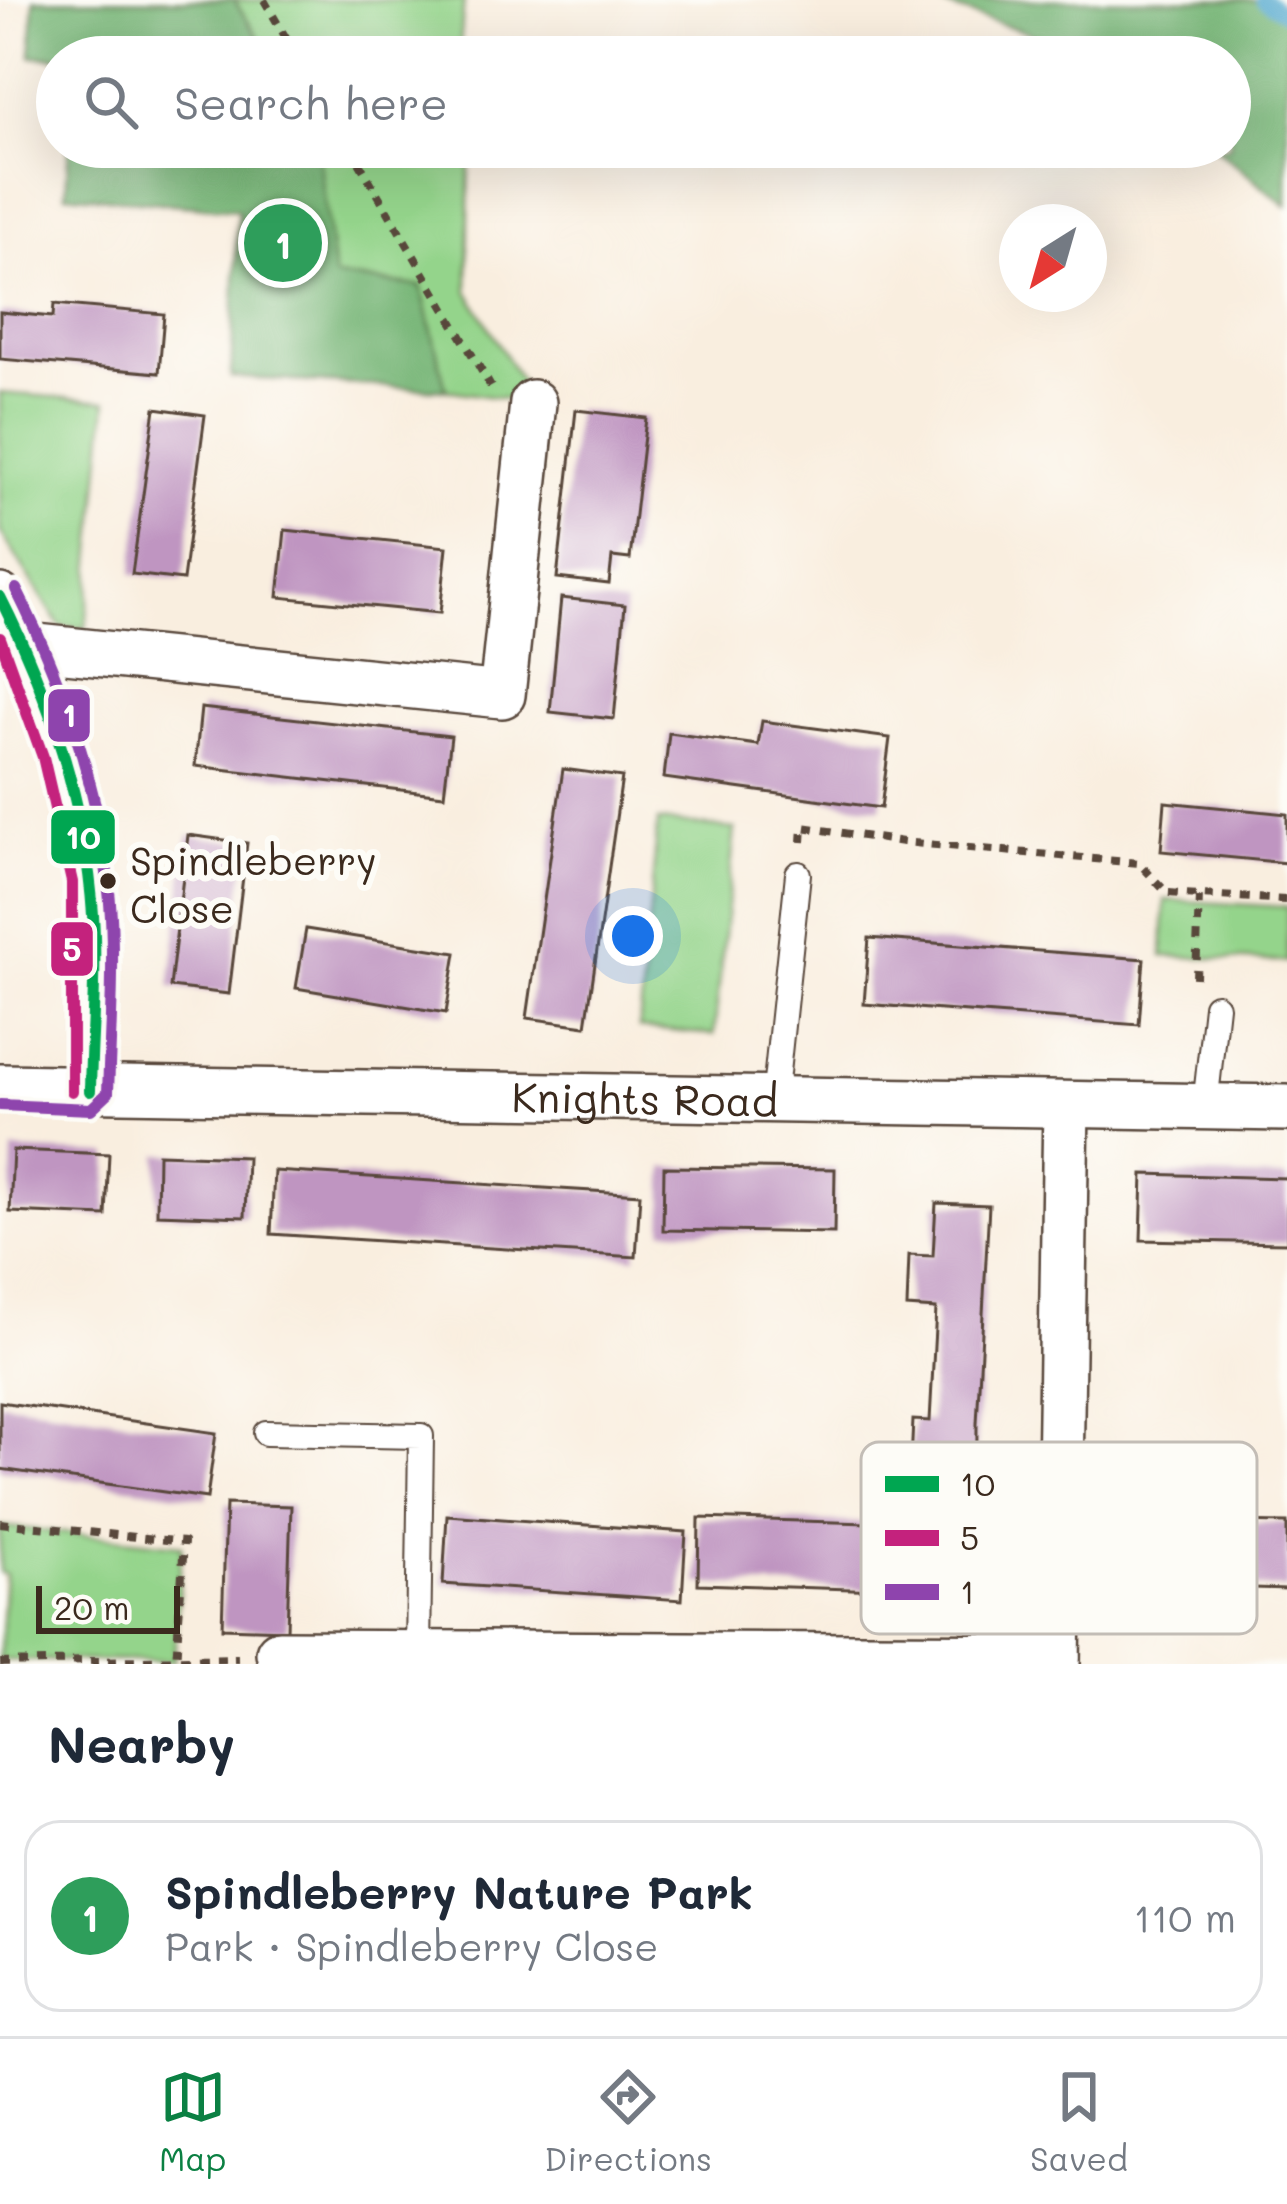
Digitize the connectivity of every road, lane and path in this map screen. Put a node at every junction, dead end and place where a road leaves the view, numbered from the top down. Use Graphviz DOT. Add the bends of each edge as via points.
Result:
graph roads {
  1 [pos="264,0"];
  2 [pos="285,36"];
  3 [pos="362,168"];
  4 [pos="533,404"];
  5 [pos="528,451"];
  6 [pos="0,597"];
  7 [pos="27,646"];
  8 [pos="798,874"];
  9 [pos="1199,895"];
  10 [pos="1287,900"];
  11 [pos="1216,1006"];
  12 [pos="0,1087"];
  13 [pos="91,1091"];
  14 [pos="774,1101"];
  15 [pos="1066,1105"];
  16 [pos="1205,1106"];
  17 [pos="1287,1108"];
  18 [pos="266,1433"];
  19 [pos="1061,1442"];
  20 [pos="0,1522"];
  21 [pos="418,1653"];
  22 [pos="279,1658"];
  23 [pos="625,1658"];
  24 [pos="1057,1661"];
  25 [pos="0,1663"];
  26 [pos="176,1663"];
  1 -- 2 [label="path"];
  3 -- 5 [label="path"];
  4 -- 5 [label="street"];
  5 -- 7 [label="street" via="502,694"];
  6 -- 7 [label="street"];
  7 -- 13 [label="street" via="93,911"];
  8 -- 9 [label="path" via="803,826 1139,863 1167,893"];
  8 -- 14 [label="lane"];
  9 -- 10 [label="path"];
  9 -- 11 [label="path" via="1196,990"];
  11 -- 16 [label="lane"];
  12 -- 13 [label="street, Knights Road"];
  13 -- 14 [label="street, Knights Road"];
  14 -- 15 [label="street, Knights Road"];
  15 -- 16 [label="street, Knights Road"];
  15 -- 19 [label="street"];
  16 -- 17 [label="street, Knights Road"];
  18 -- 21 [label="lane" via="421,1436"];
  20 -- 26 [label="path" via="184,1542"];
  21 -- 22 [label="street"];
  21 -- 23 [label="street"];
  22 -- 26 [label="path"];
  23 -- 24 [label="street"];
  25 -- 26 [label="path"];
}
